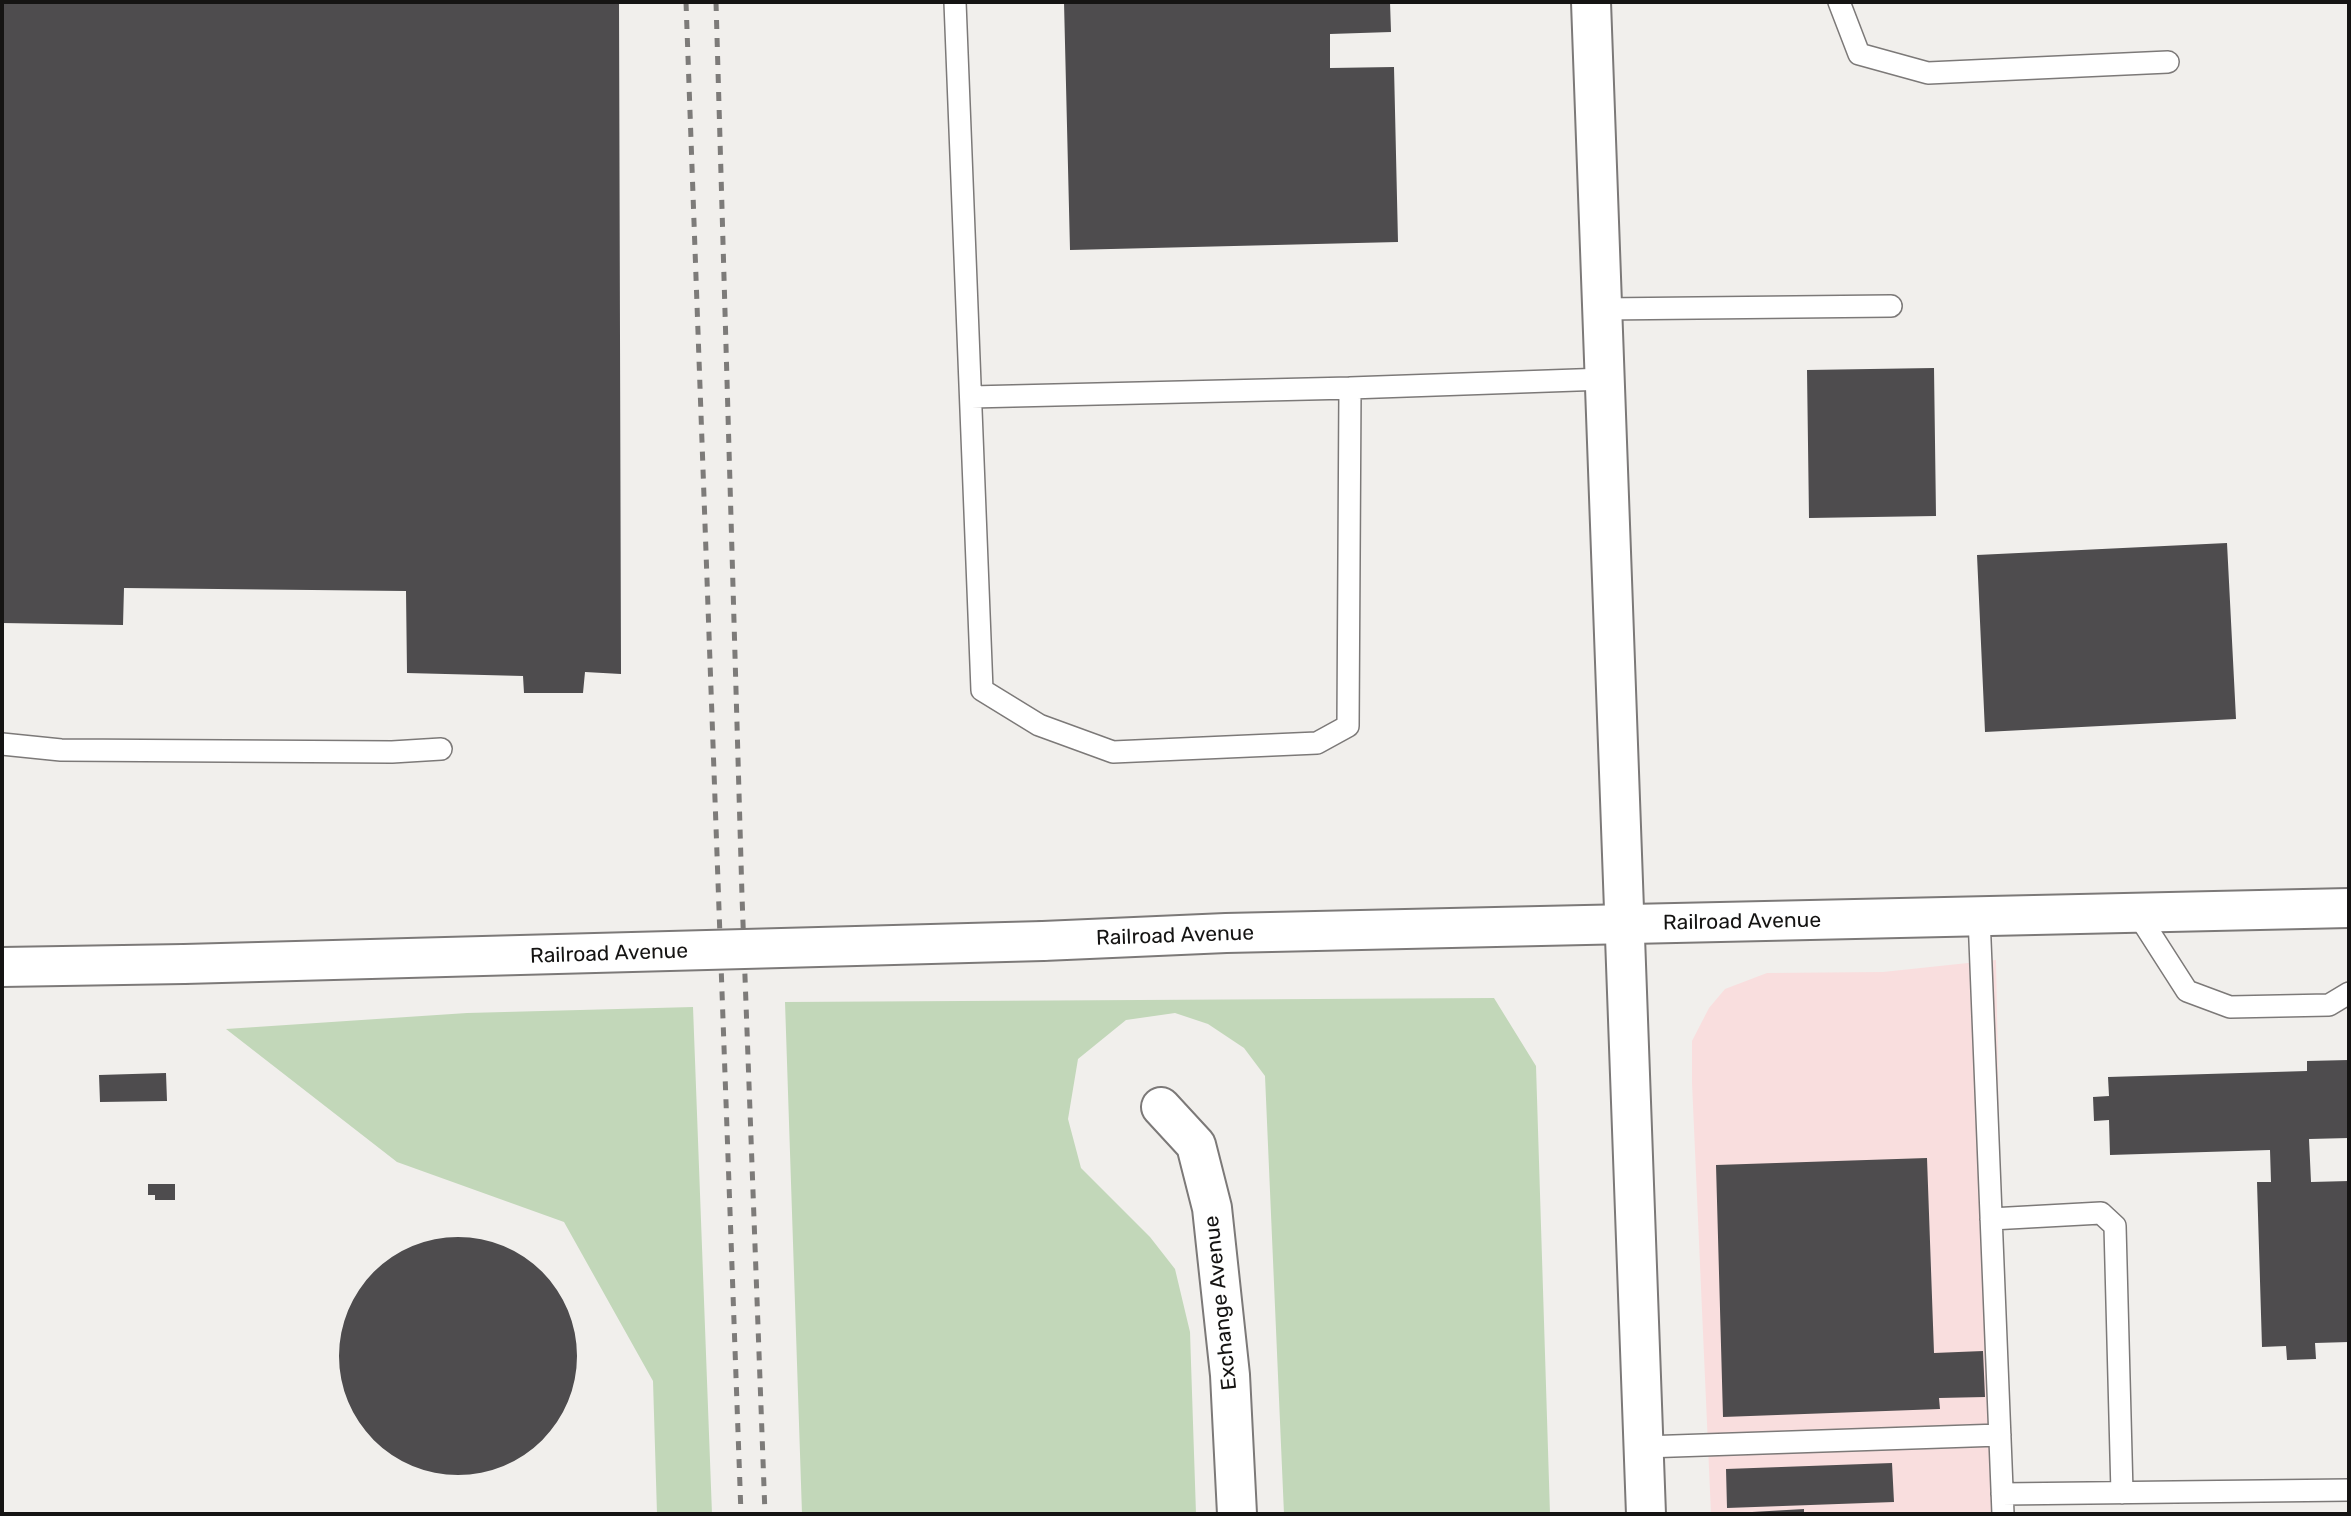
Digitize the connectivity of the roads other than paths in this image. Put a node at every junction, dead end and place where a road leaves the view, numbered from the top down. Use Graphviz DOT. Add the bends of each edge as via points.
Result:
graph roads {
  1 [pos="955,2"];
  2 [pos="1591,2"];
  3 [pos="1839,2"];
  4 [pos="2168,62"];
  5 [pos="1891,306"];
  6 [pos="1602,309"];
  7 [pos="1605,379"];
  8 [pos="1350,388"];
  9 [pos="971,397"];
  10 [pos="2,744"];
  11 [pos="442,749"];
  12 [pos="2349,908"];
  13 [pos="2137,913"];
  14 [pos="1979,916"];
  15 [pos="1625,924"];
  16 [pos="2,967"];
  17 [pos="2349,993"];
  18 [pos="1161,1107"];
  19 [pos="1991,1219"];
  20 [pos="2000,1435"];
  21 [pos="1644,1447"];
  22 [pos="2349,1490"];
  23 [pos="2122,1493"];
  24 [pos="2003,1504"];
  25 [pos="1237,1514"];
  26 [pos="1646,1514"];
  1 -- 9 [label="lane"];
  2 -- 6 [label="street"];
  3 -- 4 [label="lane" via="1859,54 1928,73"];
  5 -- 6 [label="lane"];
  6 -- 7 [label="street"];
  7 -- 8 [label="lane"];
  7 -- 15 [label="street"];
  8 -- 9 [label="lane"];
  8 -- 9 [label="lane" via="1348,726 1317,743 1113,752 1040,725 982,690"];
  10 -- 11 [label="lane" via="61,750"];
  12 -- 13 [label="street, Railroad Avenue"];
  13 -- 14 [label="street, Railroad Avenue"];
  13 -- 17 [label="lane" via="2187,991 2230,1007 2329,1005"];
  14 -- 15 [label="street, Railroad Avenue"];
  14 -- 19 [label="lane"];
  15 -- 16 [label="street, Railroad Avenue, bridge"];
  15 -- 21 [label="street"];
  18 -- 25 [label="street, Exchange Avenue" via="1196,1145 1212,1208 1230,1376"];
  19 -- 20 [label="lane"];
  19 -- 23 [label="lane" via="2101,1213 2115,1226"];
  20 -- 21 [label="lane"];
  20 -- 24 [label="lane"];
  21 -- 26 [label="street"];
  22 -- 23 [label="lane"];
  23 -- 24 [label="lane"];
}
